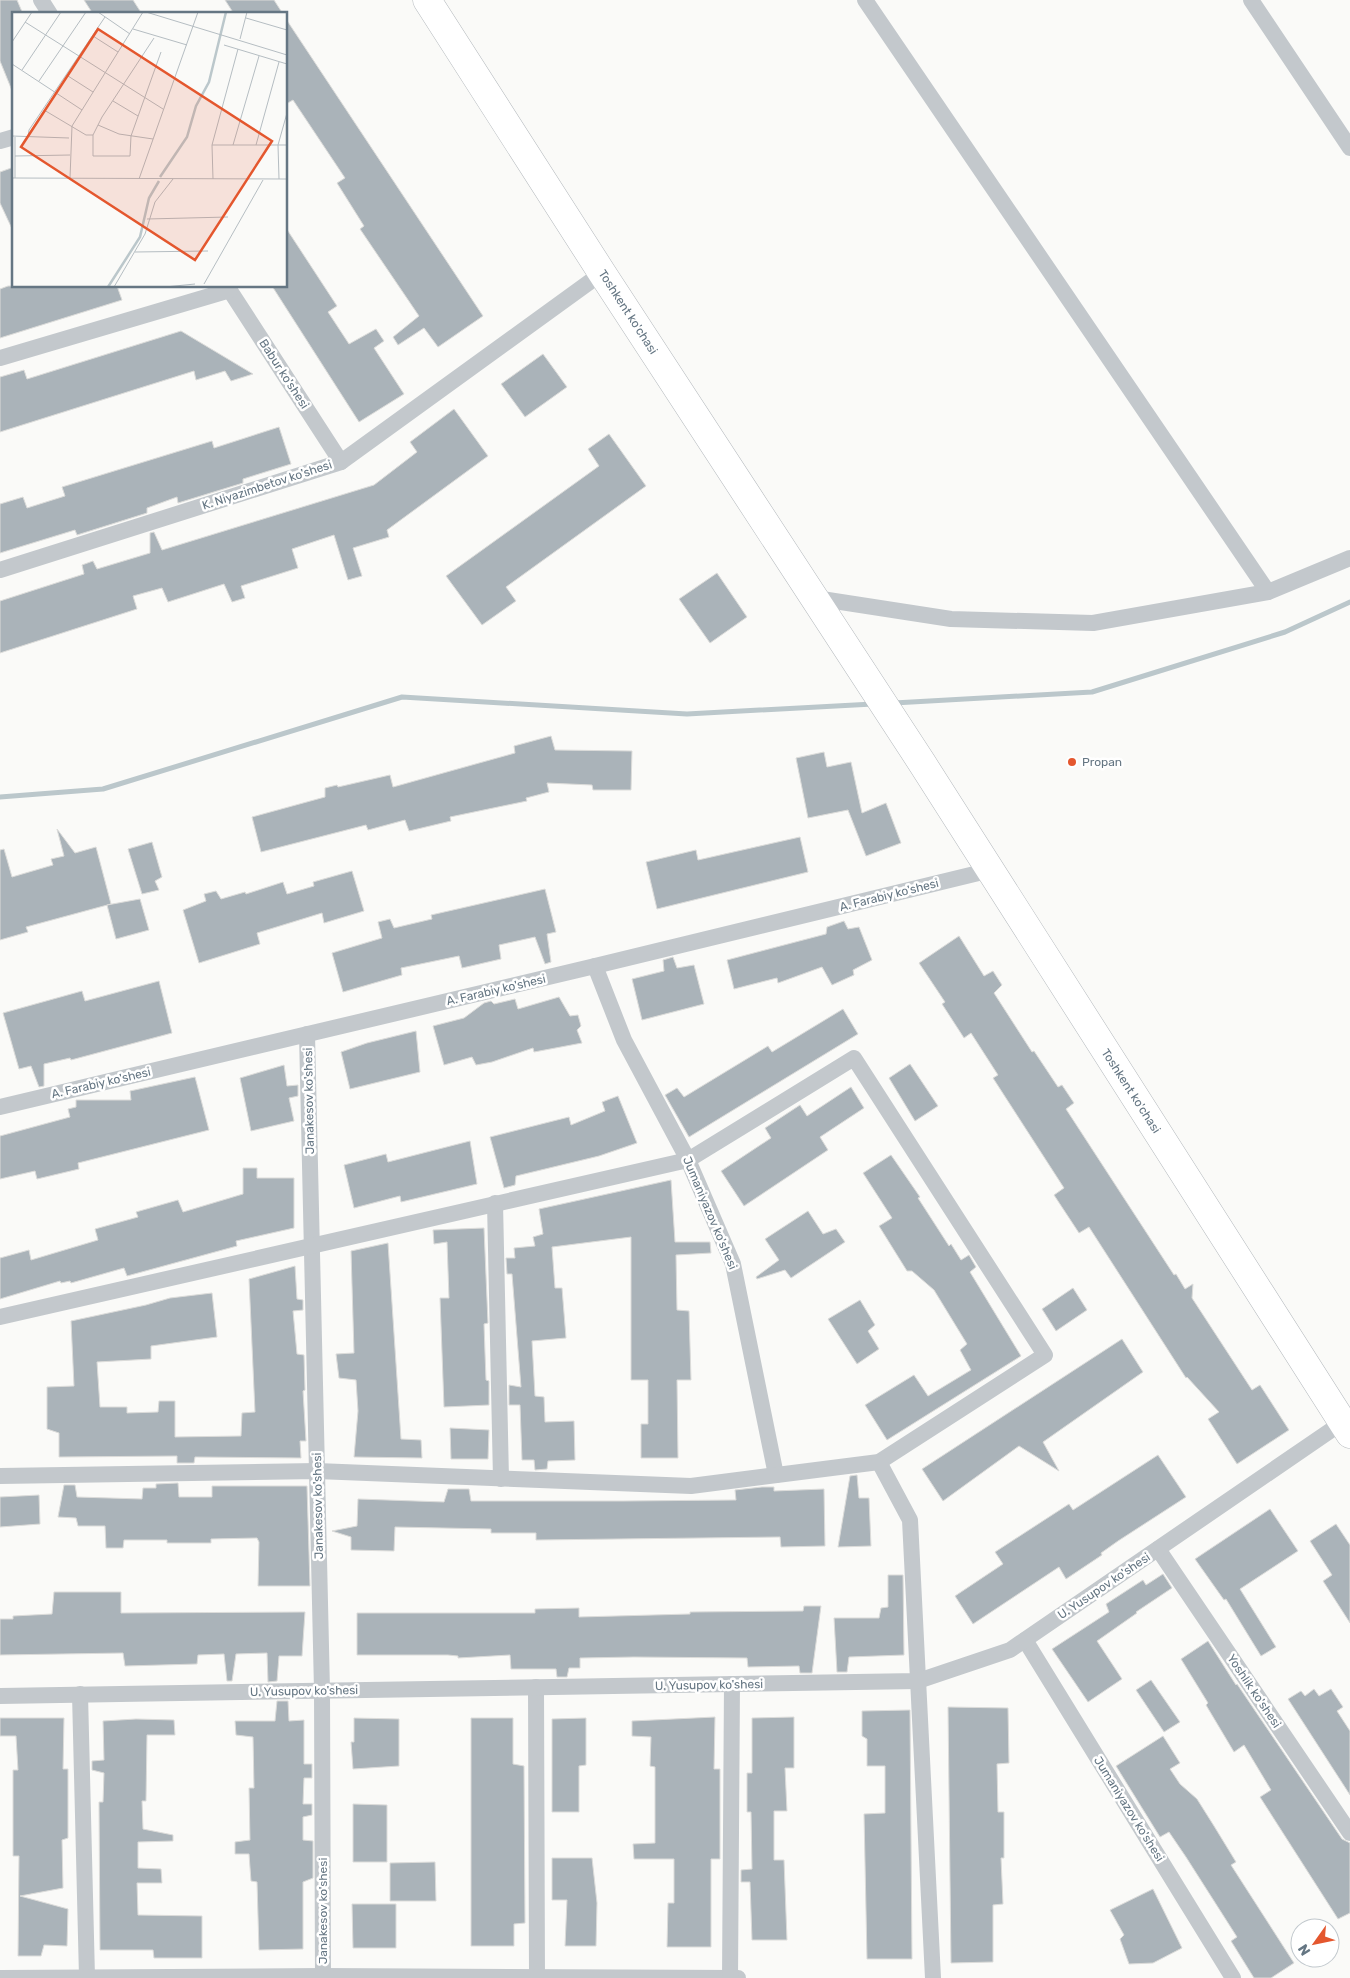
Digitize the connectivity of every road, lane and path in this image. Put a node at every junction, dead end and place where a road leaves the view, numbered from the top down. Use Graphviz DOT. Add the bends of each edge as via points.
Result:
graph roads {
  1 [pos="41,0"];
  2 [pos="427,0"];
  3 [pos="865,0"];
  4 [pos="1251,0"];
  5 [pos="49,12"];
  6 [pos="1350,148"];
  7 [pos="602,273"];
  8 [pos="229,288"];
  9 [pos="0,358"];
  10 [pos="341,462"];
  11 [pos="1350,558"];
  12 [pos="0,570"];
  13 [pos="1268,592"];
  14 [pos="815,598"];
  15 [pos="990,870"];
  16 [pos="595,966"];
  17 [pos="307,1034"];
  18 [pos="0,1106"];
  19 [pos="688,1160"];
  20 [pos="495,1204"];
  21 [pos="312,1245"];
  22 [pos="0,1317"];
  23 [pos="1346,1428"];
  24 [pos="879,1462"];
  25 [pos="317,1471"];
  26 [pos="776,1475"];
  27 [pos="0,1476"];
  28 [pos="500,1478"];
  29 [pos="1158,1548"];
  30 [pos="1024,1640"];
  31 [pos="918,1681"];
  32 [pos="732,1684"];
  33 [pos="536,1687"];
  34 [pos="322,1690"];
  35 [pos="80,1694"];
  36 [pos="0,1696"];
  37 [pos="1350,1833"];
  38 [pos="87,1977"];
  39 [pos="323,1977"];
  40 [pos="537,1977"];
  41 [pos="1229,1977"];
  42 [pos="0,1978"];
  43 [pos="730,1978"];
  44 [pos="738,1978"];
  45 [pos="933,1978"];
  1 -- 5 [label="street"];
  2 -- 7 [label="highway, Toshkent ko'chasi"];
  3 -- 13 [label="street"];
  4 -- 6 [label="street"];
  7 -- 10 [label="street, K. Niyazimbetov ko'shesi"];
  7 -- 14 [label="highway, Toshkent ko'chasi"];
  8 -- 9 [label="street"];
  8 -- 10 [label="street, Babur ko'shesi"];
  10 -- 12 [label="street, K. Niyazimbetov ko'shesi"];
  11 -- 13 [label="street"];
  13 -- 14 [label="street" via="1093,623 950,619"];
  14 -- 15 [label="highway, Toshkent ko'chasi"];
  15 -- 16 [label="street, A. Farabiy ko'shesi"];
  15 -- 23 [label="highway, Toshkent ko'chasi"];
  16 -- 17 [label="street, A. Farabiy ko'shesi"];
  16 -- 19 [label="street, Jumaniyazov ko'shesi" via="624,1040"];
  17 -- 18 [label="street, A. Farabiy ko'shesi"];
  17 -- 21 [label="street, Janakesov ko'shesi"];
  19 -- 20 [label="street"];
  19 -- 24 [label="street" via="854,1058 1045,1355"];
  19 -- 26 [label="street, Jumaniyazov ko'shesi" via="733,1264"];
  20 -- 21 [label="street"];
  20 -- 28 [label="street"];
  21 -- 22 [label="street"];
  21 -- 25 [label="street, Janakesov ko'shesi"];
  23 -- 29 [label="street, U. Yusupov ko'shesi"];
  24 -- 26 [label="street"];
  24 -- 31 [label="street" via="910,1520"];
  25 -- 27 [label="street"];
  25 -- 28 [label="street"];
  25 -- 34 [label="street, Janakesov ko'shesi"];
  26 -- 28 [label="street" via="691,1486"];
  29 -- 30 [label="street, U. Yusupov ko'shesi"];
  29 -- 37 [label="street, Yoshlik ko'shesi"];
  30 -- 31 [label="street, U. Yusupov ko'shesi" via="1010,1650"];
  30 -- 41 [label="street, Jumaniyazov ko'shesi"];
  31 -- 32 [label="street, U. Yusupov ko'shesi"];
  31 -- 45 [label="street"];
  32 -- 33 [label="street, U. Yusupov ko'shesi"];
  32 -- 43 [label="street"];
  33 -- 34 [label="street, U. Yusupov ko'shesi"];
  33 -- 40 [label="street"];
  34 -- 35 [label="street, U. Yusupov ko'shesi"];
  34 -- 39 [label="street, Janakesov ko'shesi"];
  35 -- 36 [label="street, U. Yusupov ko'shesi"];
  35 -- 38 [label="street"];
  38 -- 39 [label="street"];
  38 -- 42 [label="street"];
  39 -- 40 [label="street"];
  40 -- 43 [label="street"];
  43 -- 44 [label="street"];
}
